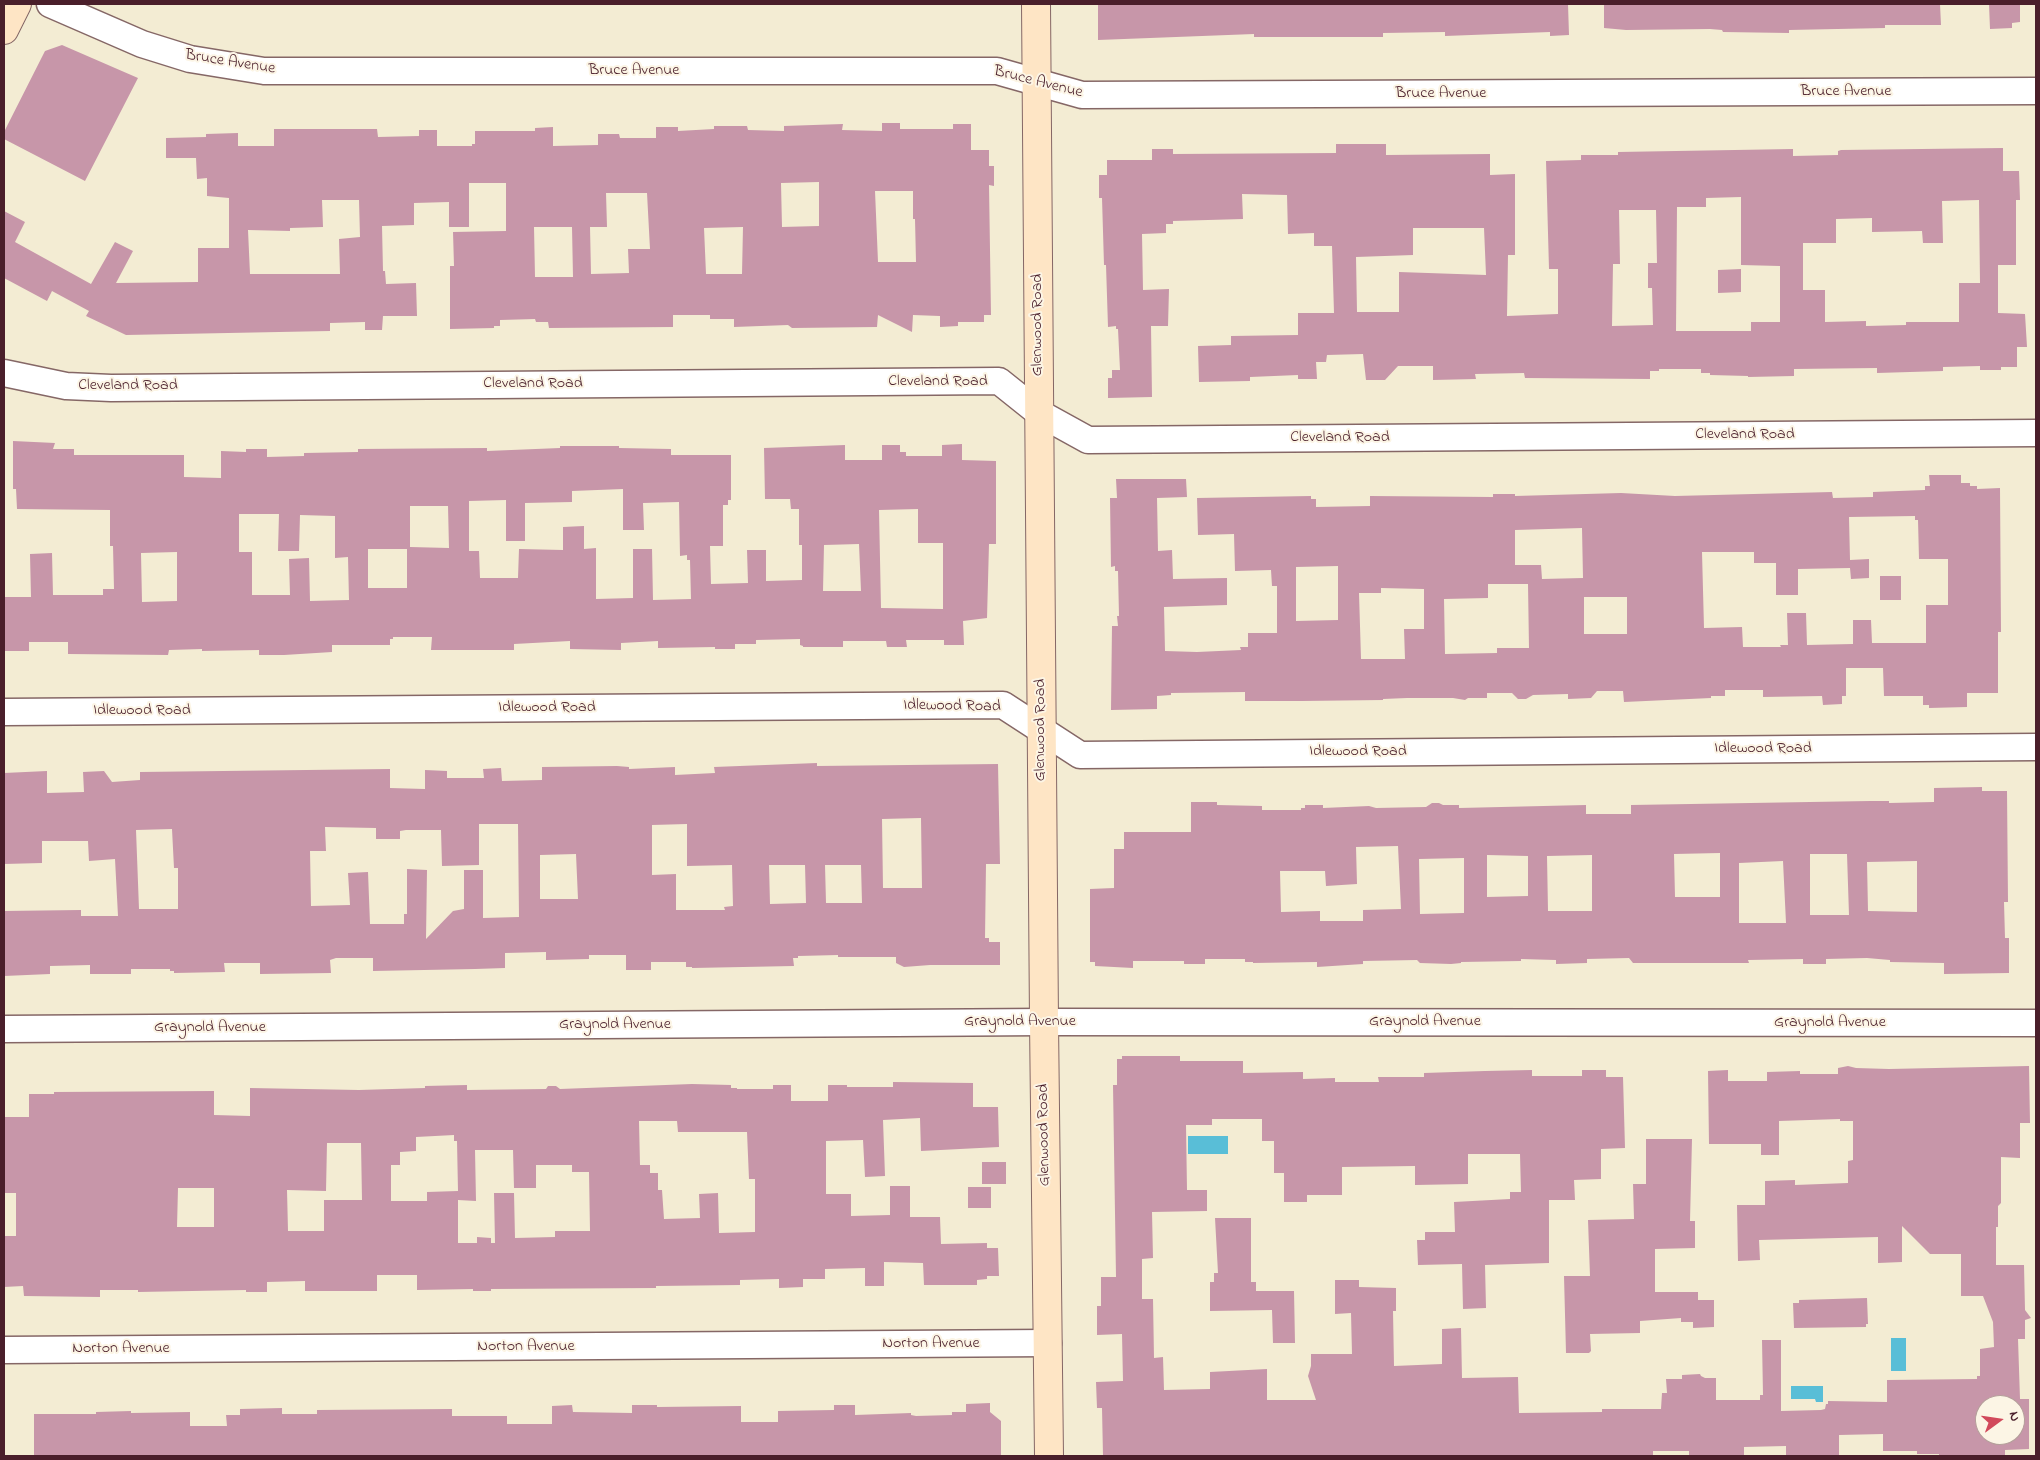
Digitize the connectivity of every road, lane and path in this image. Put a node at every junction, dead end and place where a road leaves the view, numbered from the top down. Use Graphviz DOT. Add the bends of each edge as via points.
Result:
graph roads {
  1 [pos="17,4"];
  2 [pos="50,4"];
  3 [pos="1036,4"];
  4 [pos="4,30"];
  5 [pos="1036,83"];
  6 [pos="2036,91"];
  7 [pos="4,373"];
  8 [pos="1039,413"];
  9 [pos="2036,433"];
  10 [pos="4,712"];
  11 [pos="1041,730"];
  12 [pos="2036,747"];
  13 [pos="1044,1022"];
  14 [pos="2036,1023"];
  15 [pos="4,1029"];
  16 [pos="1048,1343"];
  17 [pos="4,1350"];
  18 [pos="1050,1456"];
  1 -- 4 [label="street"];
  2 -- 5 [label="street, Bruce Avenue" via="142,44 190,59 264,71 997,70"];
  3 -- 5 [label="street, Glenwood Road"];
  5 -- 6 [label="street, Bruce Avenue" via="1082,96"];
  5 -- 8 [label="street, Glenwood Road"];
  7 -- 8 [label="street, Cleveland Road" via="66,386 112,388 999,381"];
  8 -- 9 [label="street, Cleveland Road" via="1088,440"];
  8 -- 11 [label="street, Glenwood Road"];
  10 -- 11 [label="street, Idlewood Road" via="1003,705"];
  11 -- 12 [label="street, Idlewood Road" via="1080,755"];
  11 -- 13 [label="street, Glenwood Road"];
  13 -- 14 [label="street, Graynold Avenue"];
  13 -- 15 [label="street, Graynold Avenue"];
  13 -- 16 [label="street, Glenwood Road"];
  16 -- 17 [label="street, Norton Avenue"];
  16 -- 18 [label="street, Glenwood Road"];
}
